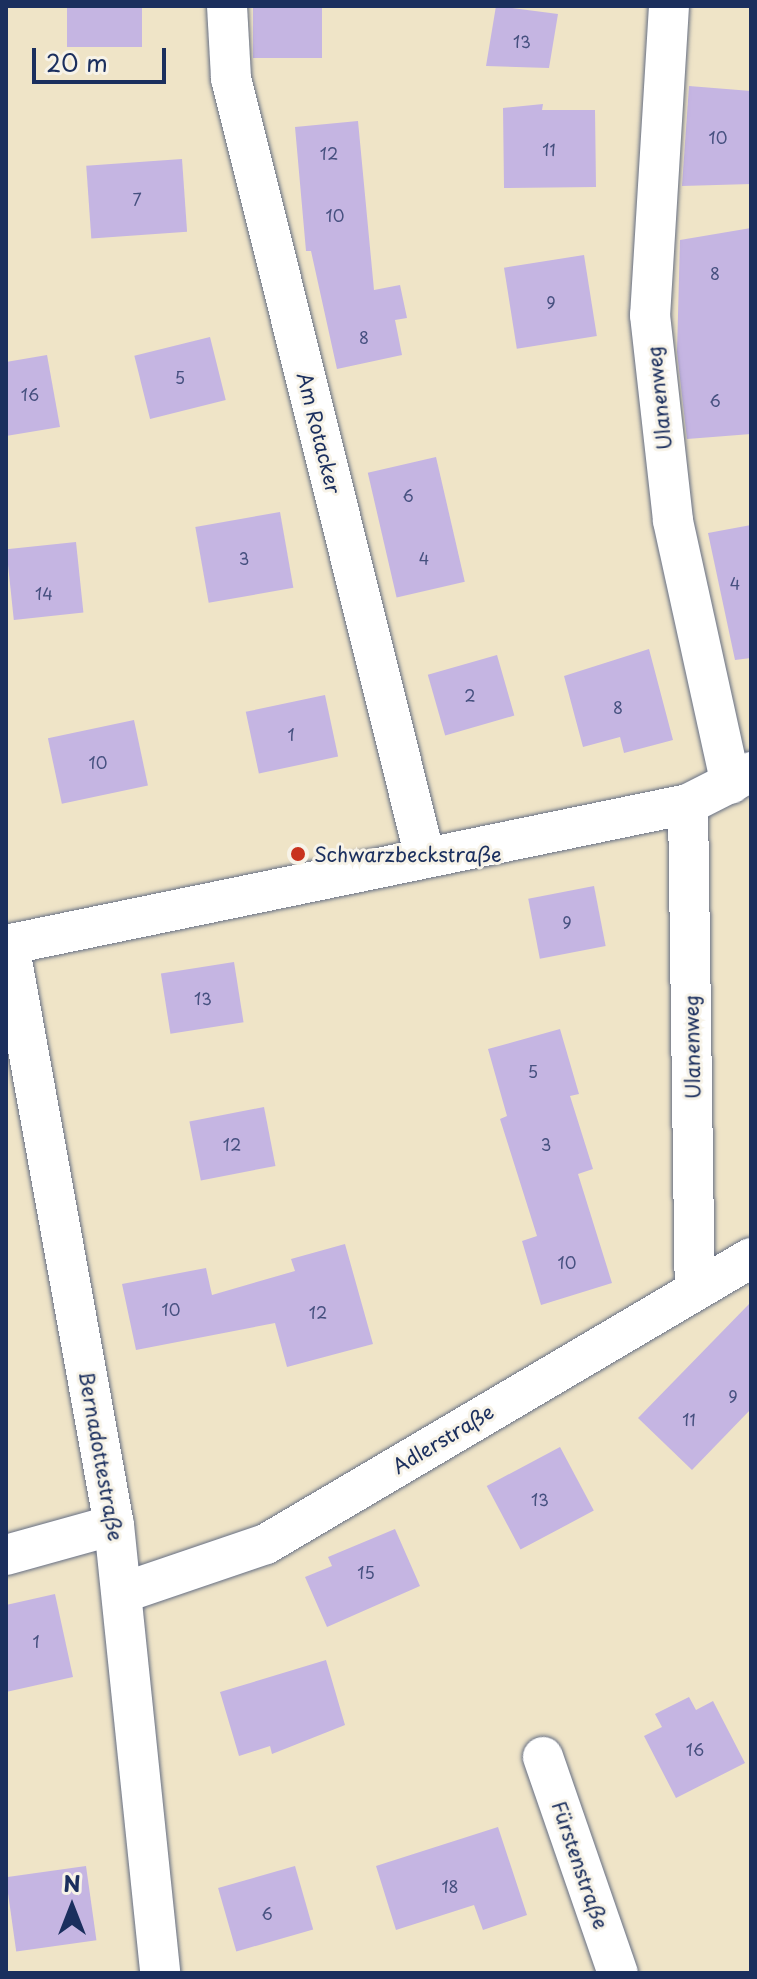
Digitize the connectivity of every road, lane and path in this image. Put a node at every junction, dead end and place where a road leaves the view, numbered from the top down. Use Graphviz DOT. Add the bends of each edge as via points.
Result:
graph roads {
  1 [pos="227,6"];
  2 [pos="669,6"];
  3 [pos="741,778"];
  4 [pos="688,804"];
  5 [pos="425,857"];
  6 [pos="8,945"];
  7 [pos="751,1258"];
  8 [pos="695,1290"];
  9 [pos="114,1525"];
  10 [pos="6,1555"];
  11 [pos="122,1593"];
  12 [pos="543,1757"];
  13 [pos="160,1973"];
  14 [pos="618,1973"];
  1 -- 5 [label="street, Am Rotacker" via="231,78"];
  2 -- 3 [label="street, Ulanenweg" via="650,315 673,521"];
  3 -- 4 [label="street"];
  4 -- 5 [label="street"];
  4 -- 8 [label="street, Ulanenweg"];
  5 -- 6 [label="street"];
  6 -- 9 [label="street, Bernadottestraße"];
  7 -- 8 [label="street, Adlerstraße"];
  8 -- 11 [label="street, Adlerstraße" via="266,1544"];
  9 -- 10 [label="street"];
  9 -- 11 [label="street, Bernadottestraße"];
  11 -- 13 [label="street, Bernadottestraße"];
  12 -- 14 [label="street, Fürstenstraße"];
}
